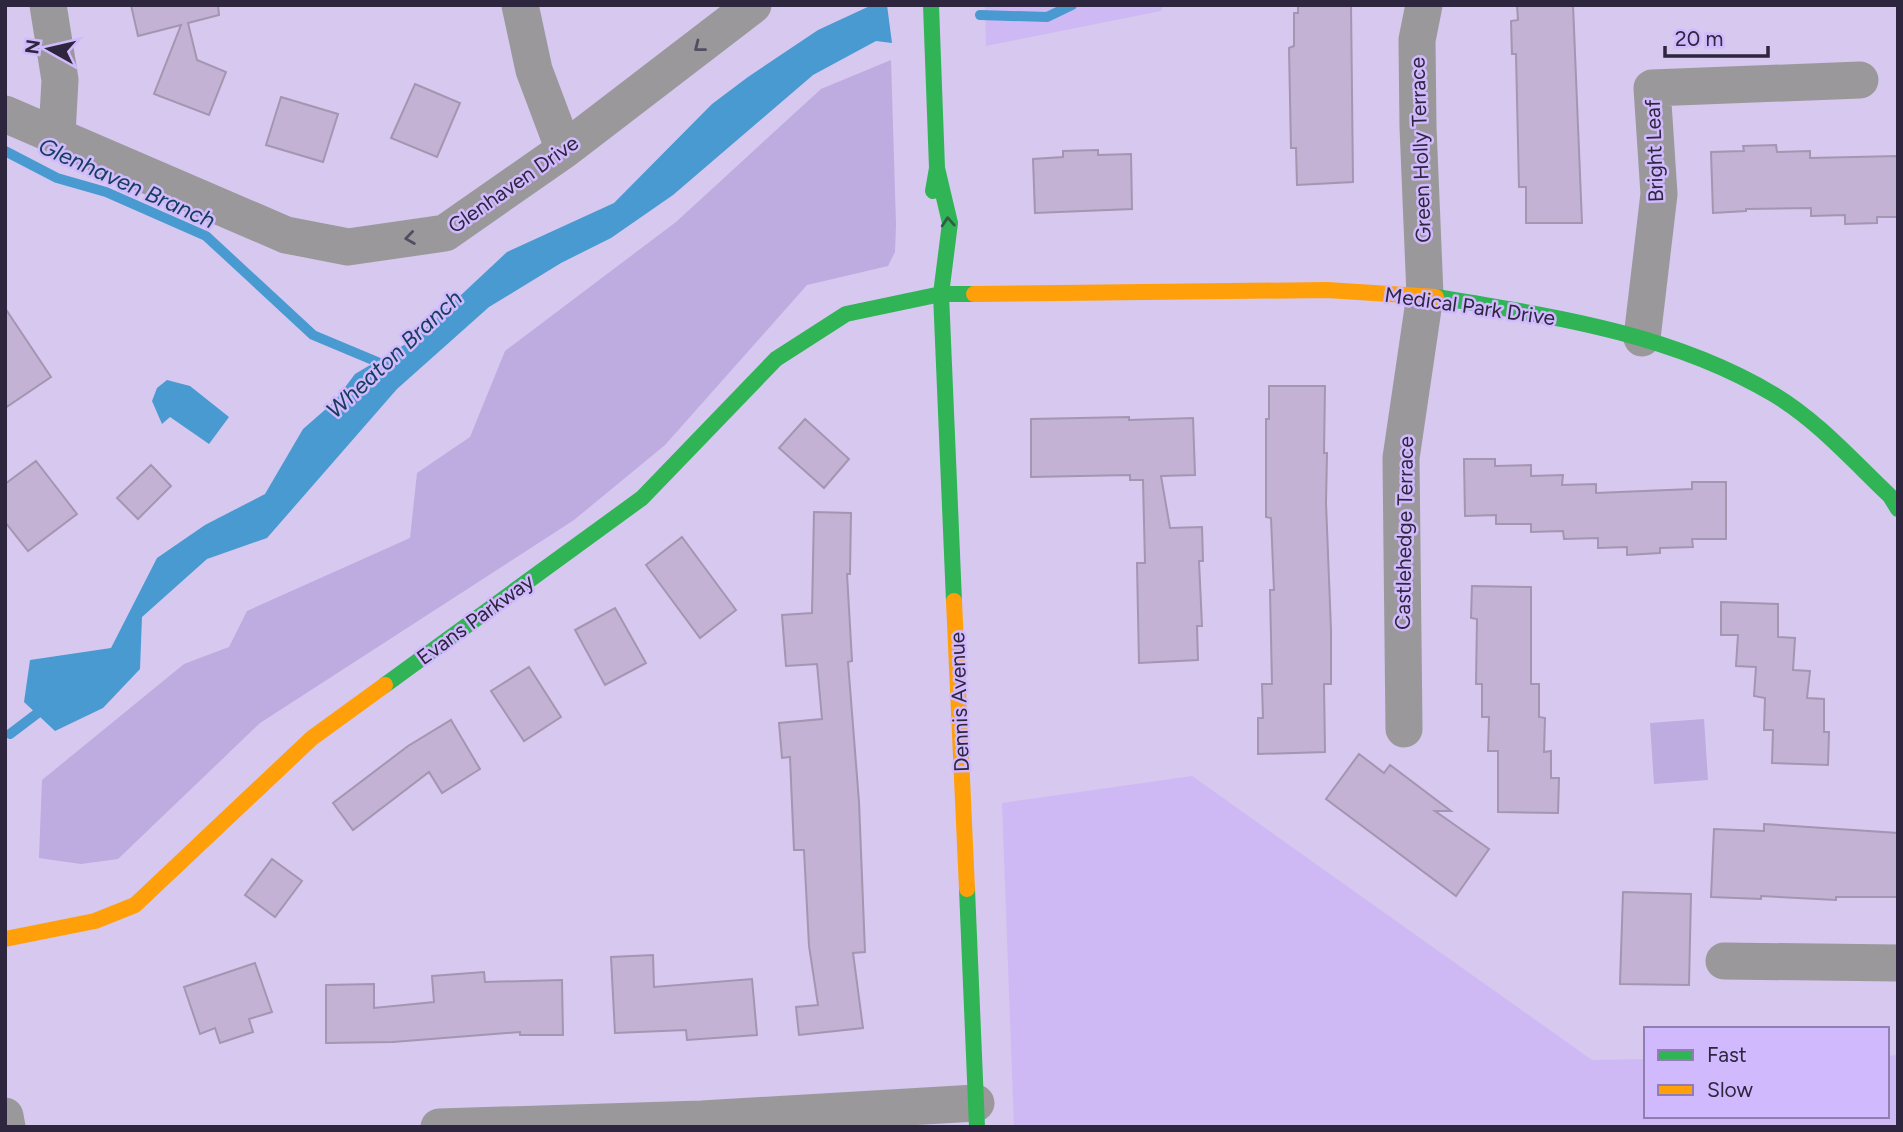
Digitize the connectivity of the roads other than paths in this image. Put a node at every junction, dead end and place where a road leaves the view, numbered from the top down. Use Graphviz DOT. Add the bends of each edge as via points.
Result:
graph roads {
  1 [pos="48,5"];
  2 [pos="520,5"];
  3 [pos="753,5"];
  4 [pos="932,5"];
  5 [pos="1424,5"];
  6 [pos="1860,80"];
  7 [pos="5,114"];
  8 [pos="57,134"];
  9 [pos="564,150"];
  10 [pos="937,168"];
  11 [pos="930,206"];
  12 [pos="930,241"];
  13 [pos="943,277"];
  14 [pos="941,294"];
  15 [pos="1425,295"];
  16 [pos="1642,338"];
  17 [pos="1898,509"];
  18 [pos="1404,729"];
  19 [pos="5,939"];
  20 [pos="1724,961"];
  21 [pos="1898,963"];
  22 [pos="976,1115"];
  23 [pos="5,1116"];
  24 [pos="7,1127"];
  25 [pos="439,1127"];
  1 -- 8 [label="street" via="60,80"];
  2 -- 9 [label="street" via="534,71"];
  3 -- 9 [label="street, Glenhaven Drive, one-way"];
  4 -- 10 [label="street, Dennis Avenue"];
  5 -- 15 [label="street, Green Holly Terrace" via="1417,53"];
  6 -- 16 [label="street, Bright Leaf" via="1652,88 1658,194"];
  7 -- 8 [label="street, Glenhaven Drive"];
  9 -- 8 [label="street, Glenhaven Drive, one-way" via="445,233 348,247 286,235"];
  10 -- 11 [label="street, Dennis Avenue"];
  13 -- 10 [label="street, Dennis Avenue, one-way" via="950,223"];
  12 -- 13 [label="street, Dennis Avenue"];
  13 -- 14 [label="street, Dennis Avenue"];
  14 -- 15 [label="street, Medical Park Drive" via="1327,290"];
  14 -- 19 [label="street, Evans Parkway" via="846,314 776,359 642,498 312,738 135,905 95,921"];
  14 -- 22 [label="street, Dennis Avenue"];
  15 -- 16 [label="street, Medical Park Drive" via="1579,321"];
  15 -- 18 [label="street, Castlehedge Terrace" via="1401,458"];
  16 -- 17 [label="street, Medical Park Drive" via="1728,369 1775,396 1818,427"];
  20 -- 21 [label="street"];
  22 -- 25 [label="street"];
  23 -- 24 [label="street"];
}
